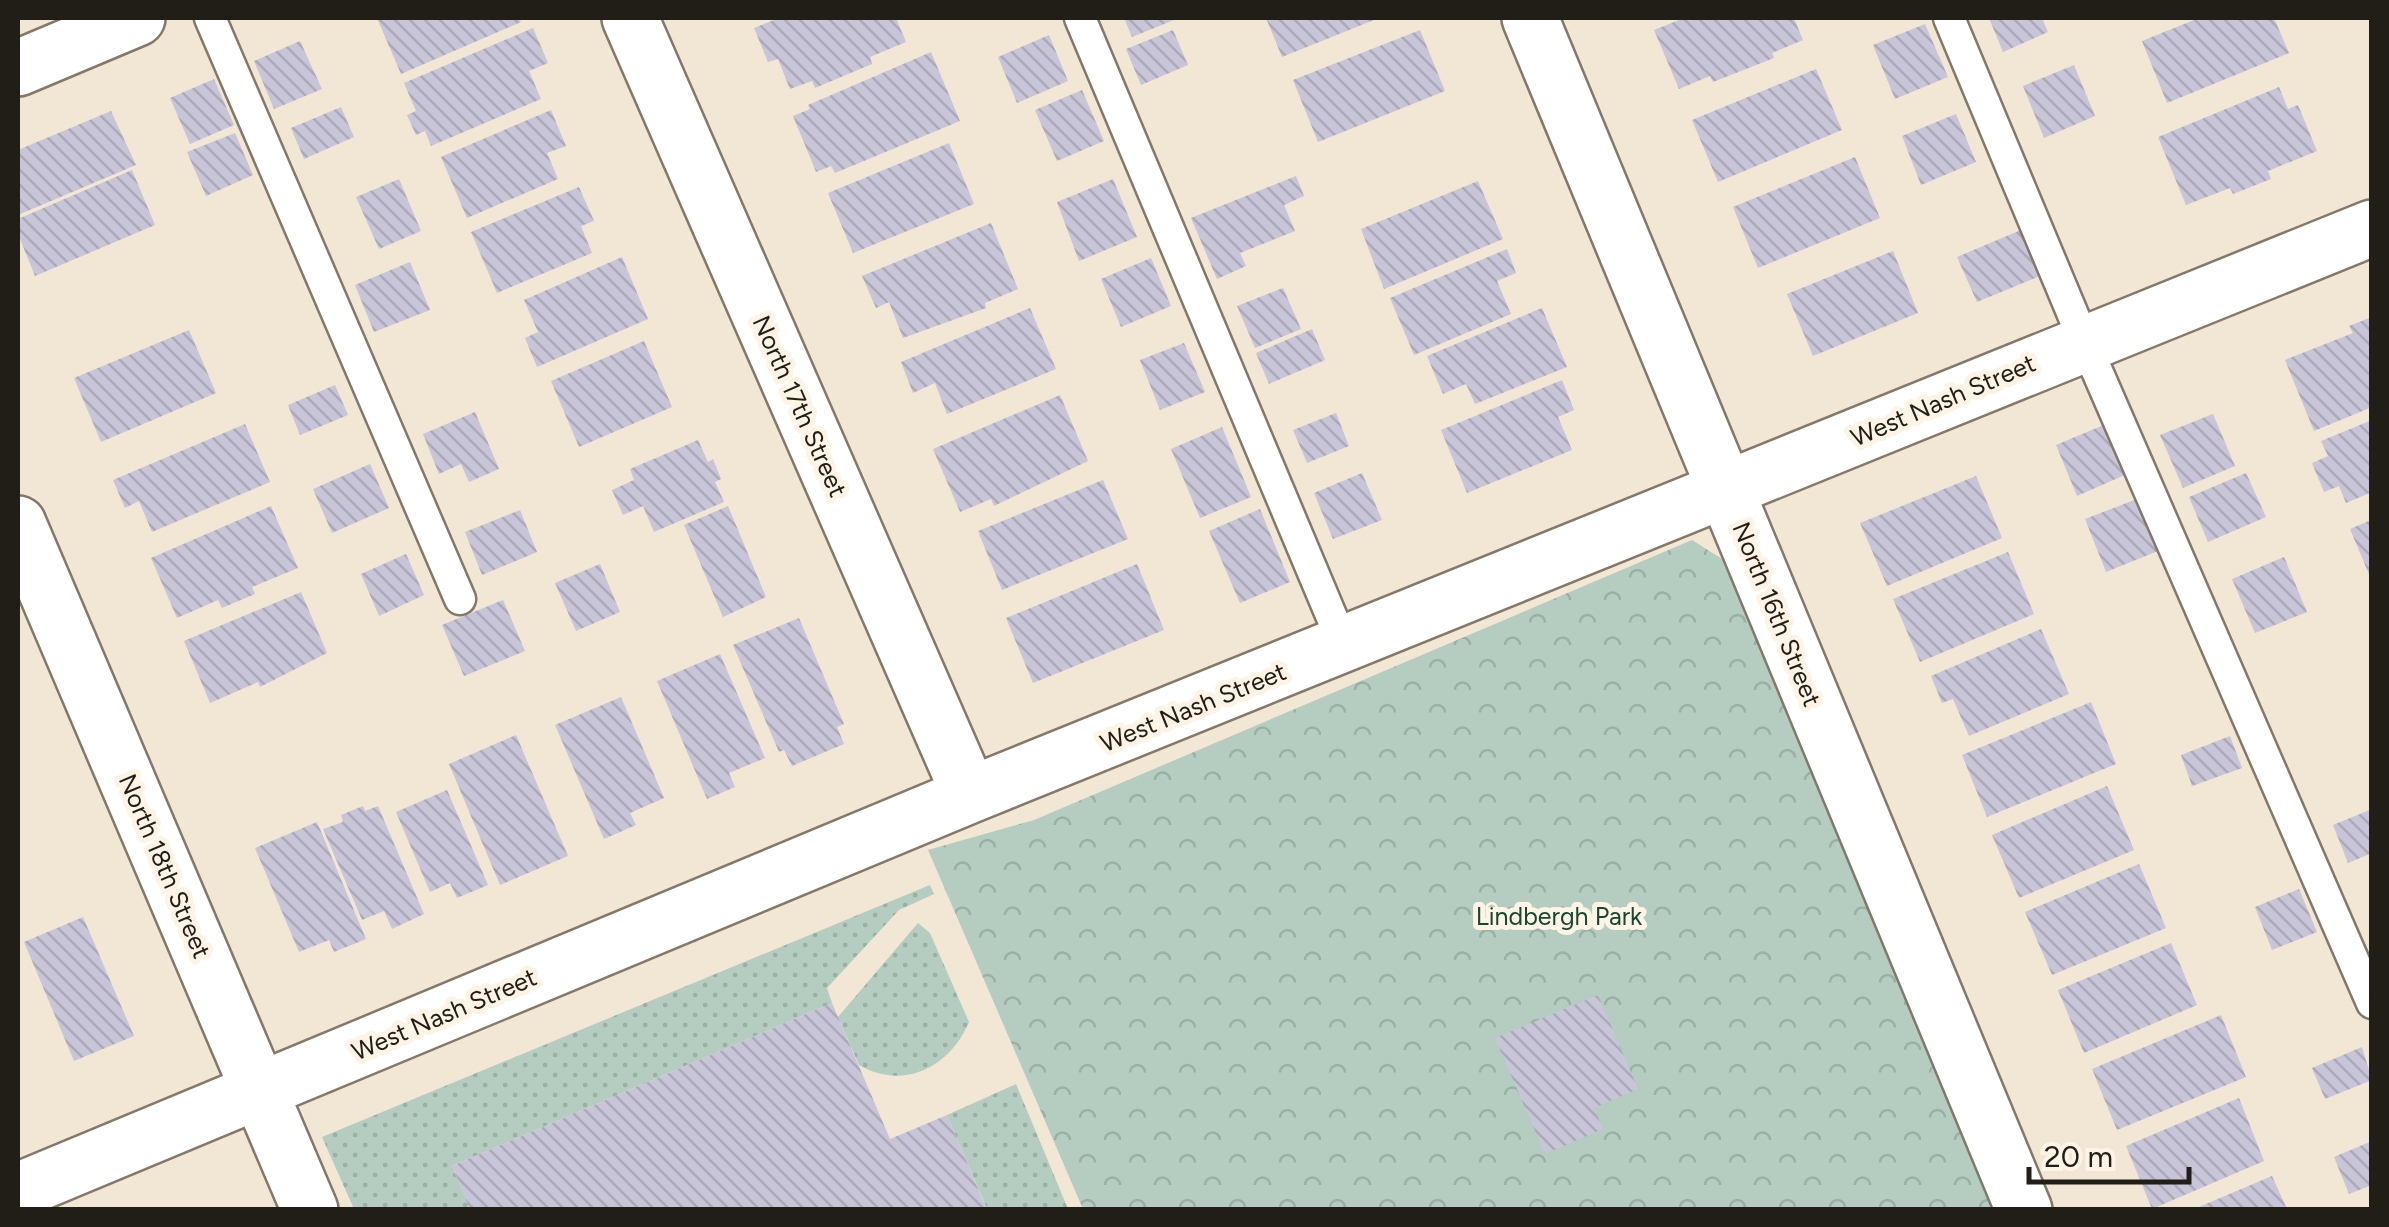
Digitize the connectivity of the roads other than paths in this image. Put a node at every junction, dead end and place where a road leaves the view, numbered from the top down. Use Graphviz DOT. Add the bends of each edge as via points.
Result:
graph roads {
  1 [pos="137,18"];
  2 [pos="210,18"];
  3 [pos="630,18"];
  4 [pos="1080,18"];
  5 [pos="1530,18"];
  6 [pos="1949,18"];
  7 [pos="18,68"];
  8 [pos="2372,228"];
  9 [pos="2084,341"];
  10 [pos="1726,491"];
  11 [pos="18,524"];
  12 [pos="460,599"];
  13 [pos="1344,646"];
  14 [pos="970,795"];
  15 [pos="2372,1003"];
  16 [pos="261,1090"];
  17 [pos="18,1192"];
  18 [pos="310,1210"];
  19 [pos="2024,1210"];
  1 -- 7 [label="street"];
  2 -- 12 [label="lane"];
  3 -- 14 [label="street, North 17th Street"];
  4 -- 13 [label="lane"];
  5 -- 10 [label="street, North 16th Street"];
  6 -- 9 [label="lane"];
  8 -- 9 [label="street, West Nash Street"];
  9 -- 10 [label="street, West Nash Street"];
  9 -- 15 [label="lane"];
  10 -- 13 [label="street, West Nash Street"];
  10 -- 19 [label="street, North 16th Street"];
  11 -- 16 [label="street, North 18th Street"];
  13 -- 14 [label="street, West Nash Street"];
  14 -- 16 [label="street, West Nash Street"];
  16 -- 17 [label="street, West Nash Street"];
  16 -- 18 [label="street, North 18th Street"];
}
